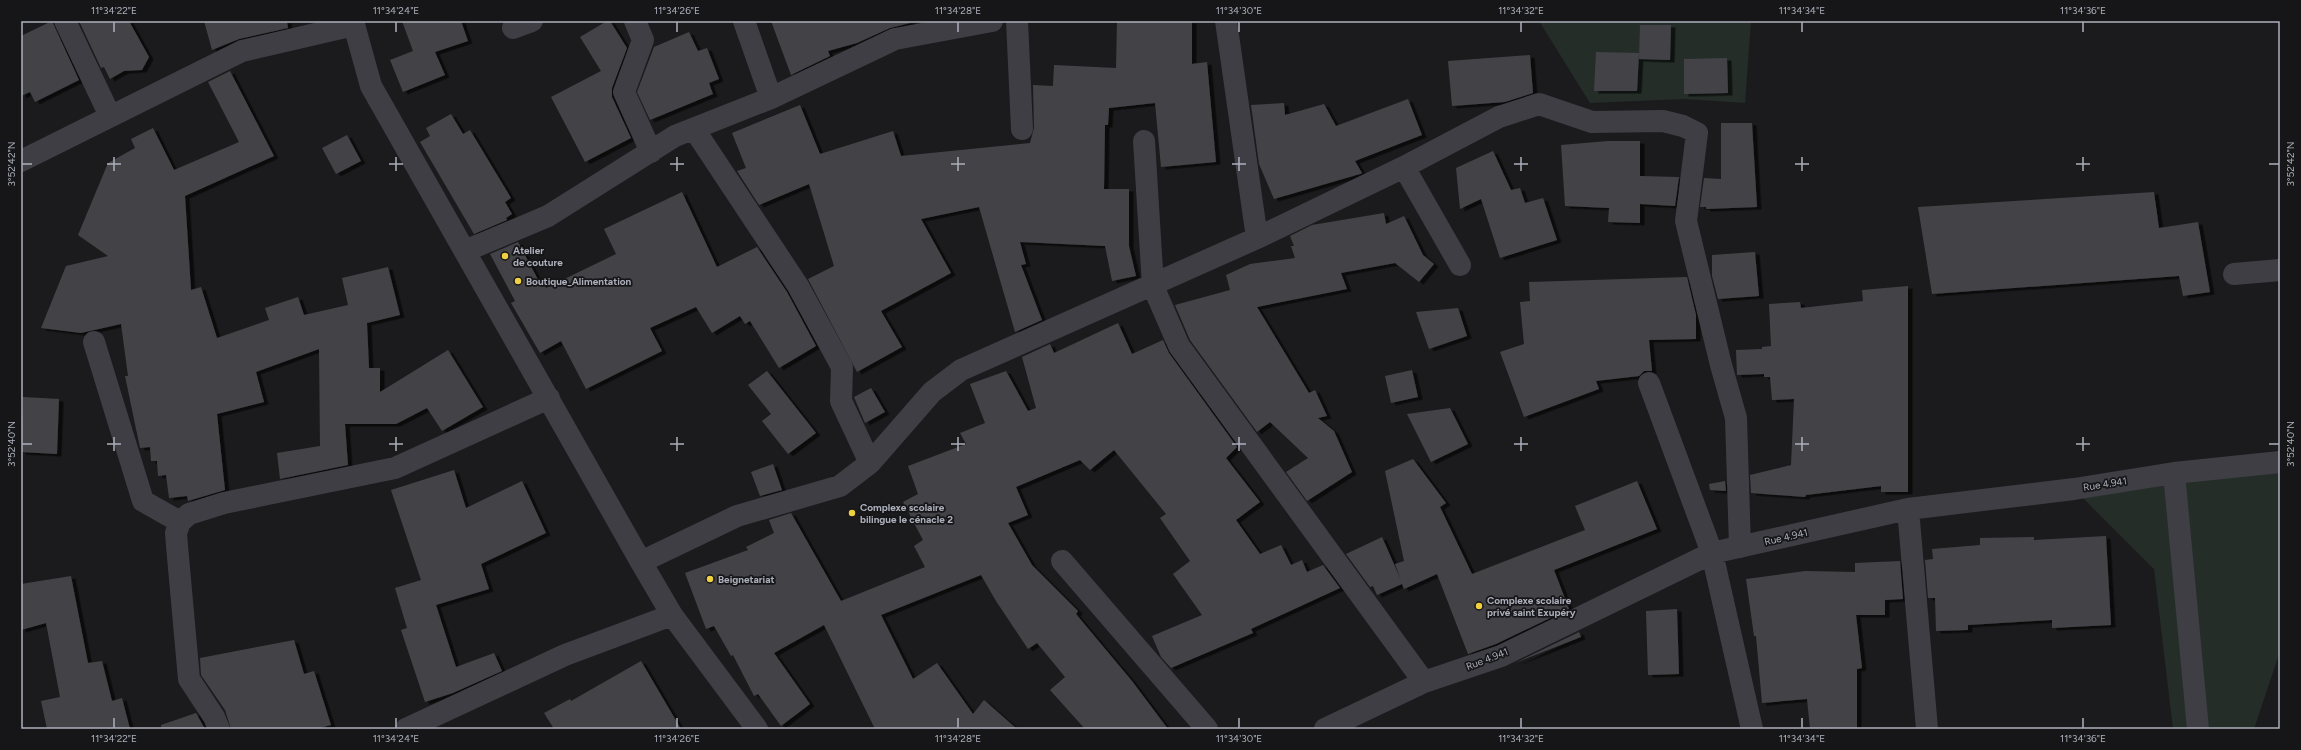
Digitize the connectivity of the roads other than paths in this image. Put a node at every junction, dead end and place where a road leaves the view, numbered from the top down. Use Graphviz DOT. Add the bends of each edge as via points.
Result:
graph roads {
  1 [pos="65,21"];
  2 [pos="635,21"];
  3 [pos="744,21"];
  4 [pos="992,21"];
  5 [pos="1017,21"];
  6 [pos="1226,21"];
  7 [pos="353,23"];
  8 [pos="771,98"];
  9 [pos="110,116"];
  10 [pos="694,129"];
  11 [pos="1022,129"];
  12 [pos="1144,142"];
  13 [pos="651,152"];
  14 [pos="21,161"];
  15 [pos="1404,167"];
  16 [pos="1257,238"];
  17 [pos="465,251"];
  18 [pos="1460,265"];
  19 [pos="2280,270"];
  20 [pos="2234,274"];
  21 [pos="1153,286"];
  22 [pos="94,342"];
  23 [pos="1649,383"];
  24 [pos="549,398"];
  25 [pos="2280,462"];
  26 [pos="870,463"];
  27 [pos="2174,473"];
  28 [pos="1908,509"];
  29 [pos="180,522"];
  30 [pos="1740,547"];
  31 [pos="1712,553"];
  32 [pos="1062,561"];
  33 [pos="640,562"];
  34 [pos="672,615"];
  35 [pos="1424,682"];
  36 [pos="219,729"];
  37 [pos="406,729"];
  38 [pos="757,729"];
  39 [pos="1207,729"];
  40 [pos="1326,729"];
  41 [pos="1752,729"];
  42 [pos="1927,729"];
  43 [pos="2198,729"];
  1 -- 9 [label="street"];
  2 -- 13 [label="street" via="643,40 624,92"];
  3 -- 8 [label="street"];
  4 -- 8 [label="street" via="895,39"];
  5 -- 11 [label="street"];
  6 -- 16 [label="street"];
  7 -- 9 [label="street" via="242,51"];
  7 -- 17 [label="street" via="371,86"];
  8 -- 10 [label="street"];
  9 -- 14 [label="street"];
  10 -- 13 [label="street" via="675,136"];
  10 -- 26 [label="street" via="798,286 842,367 841,401"];
  12 -- 21 [label="street"];
  13 -- 17 [label="street" via="548,216"];
  15 -- 16 [label="street"];
  15 -- 18 [label="street"];
  15 -- 30 [label="street" via="1499,117 1539,104 1592,122 1663,121 1697,133 1686,221 1736,418"];
  16 -- 21 [label="street"];
  17 -- 24 [label="street"];
  19 -- 20 [label="street"];
  21 -- 26 [label="street" via="961,370 932,392"];
  21 -- 35 [label="street" via="1179,346"];
  22 -- 29 [label="street" via="143,501"];
  23 -- 31 [label="street"];
  24 -- 29 [label="street" via="395,468 224,503 189,514"];
  24 -- 33 [label="street"];
  25 -- 27 [label="street, Rue 4.941"];
  26 -- 33 [label="street" via="840,486 737,516"];
  27 -- 28 [label="street, Rue 4.941" via="2074,489"];
  27 -- 43 [label="street"];
  28 -- 30 [label="street, Rue 4.941"];
  28 -- 42 [label="street"];
  29 -- 36 [label="street" via="176,533 189,679"];
  30 -- 31 [label="street, Rue 4.941"];
  31 -- 35 [label="street, Rue 4.941" via="1501,656"];
  31 -- 41 [label="street"];
  32 -- 39 [label="street"];
  33 -- 34 [label="street"];
  34 -- 37 [label="street" via="565,655"];
  34 -- 38 [label="street"];
  35 -- 40 [label="street, Rue 4.941"];
}
